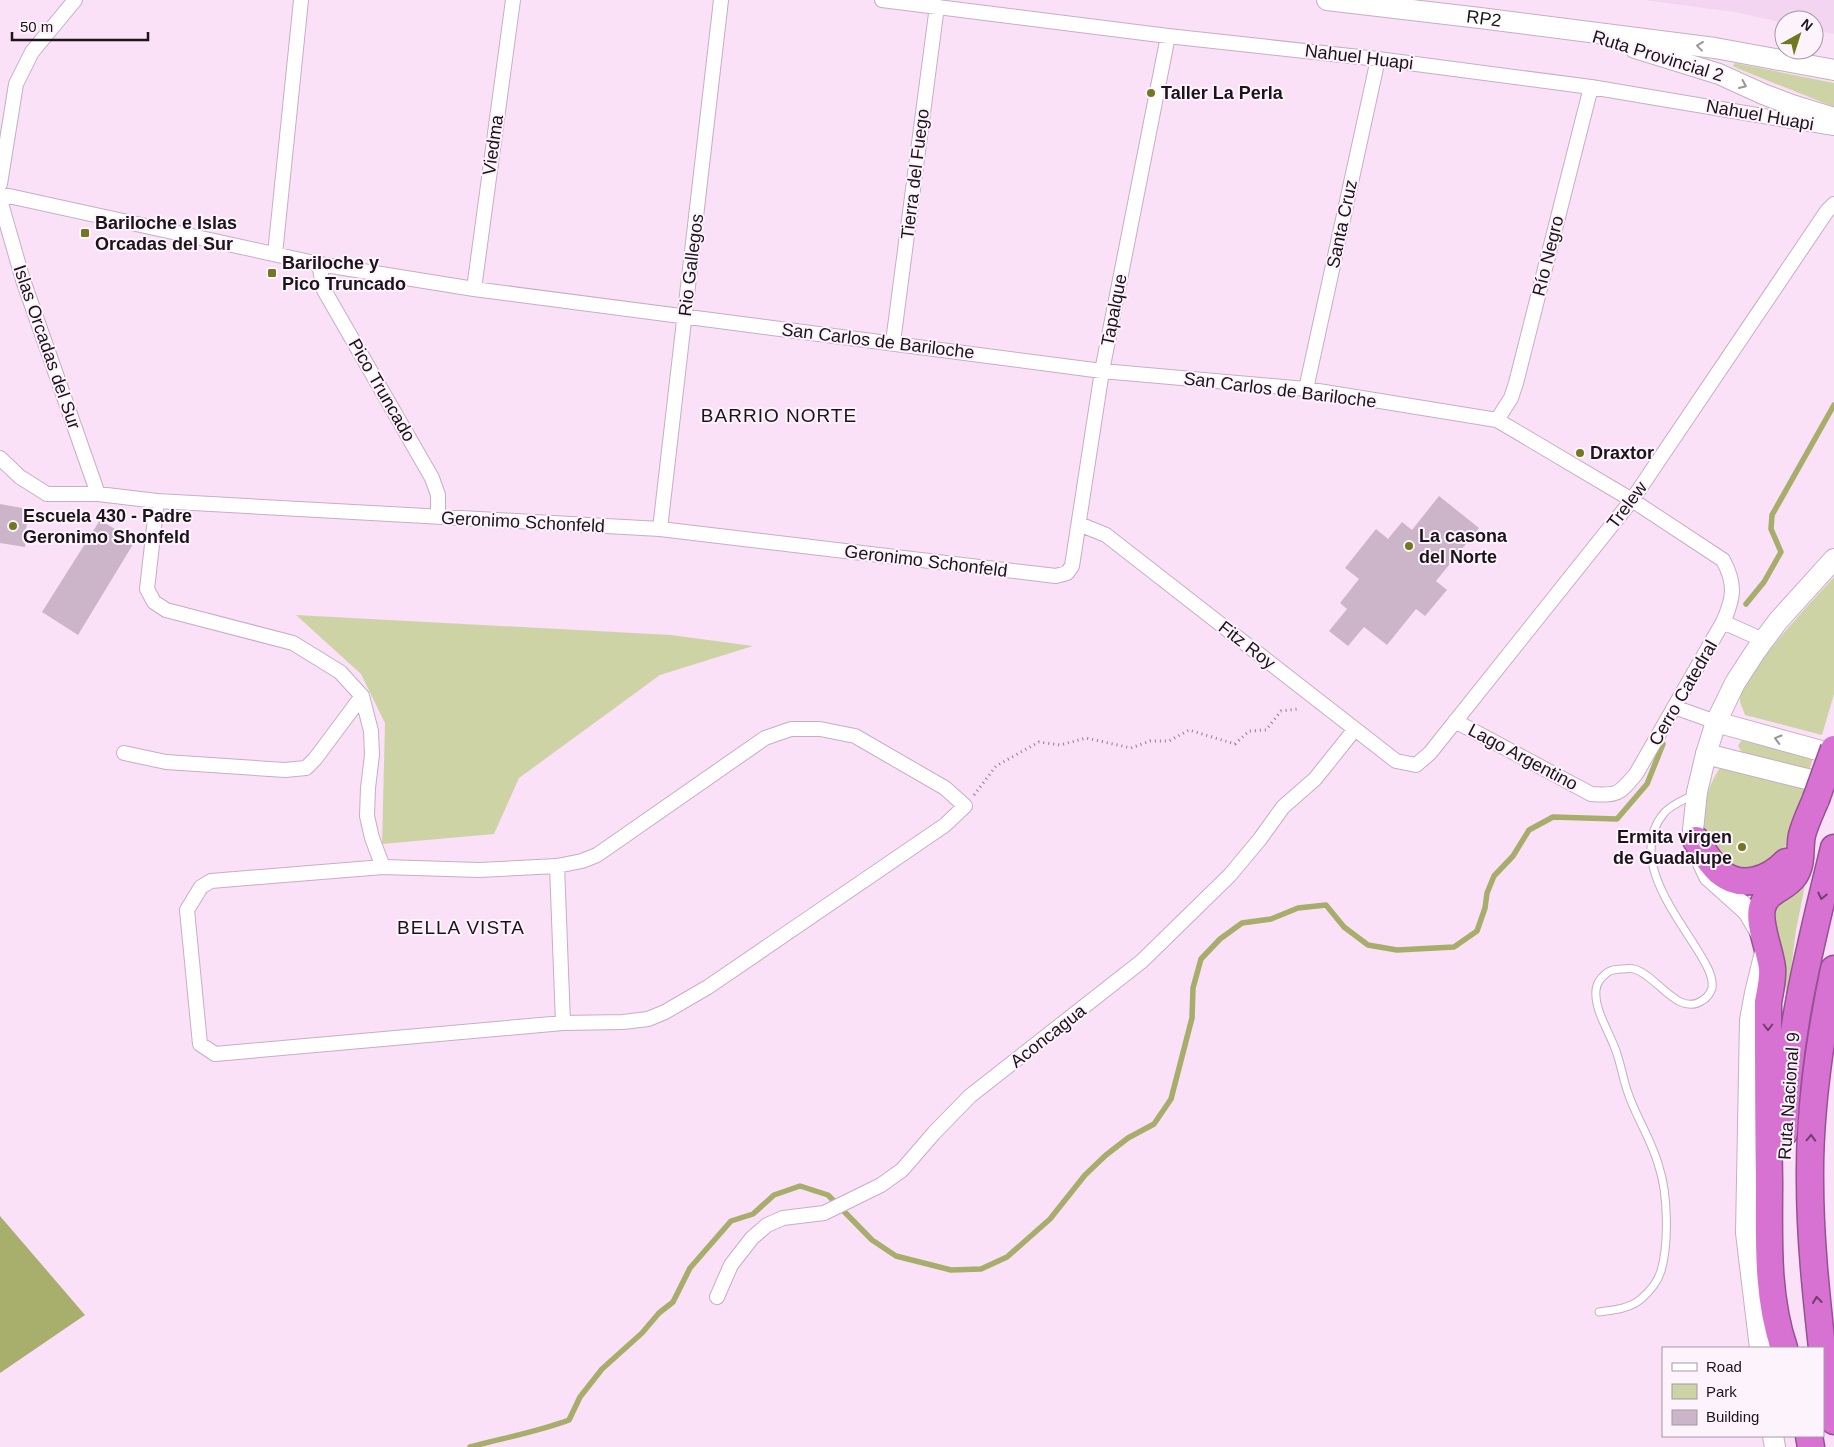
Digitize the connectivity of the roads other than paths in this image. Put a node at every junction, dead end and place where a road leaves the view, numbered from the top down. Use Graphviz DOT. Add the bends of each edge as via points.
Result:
graph roads {
  1 [pos="74,0"];
  2 [pos="301,0"];
  3 [pos="513,0"];
  4 [pos="722,0"];
  5 [pos="882,0"];
  6 [pos="1327,0"];
  7 [pos="937,6"];
  8 [pos="1580,32"];
  9 [pos="1168,36"];
  10 [pos="1378,59"];
  11 [pos="1834,70"];
  12 [pos="1591,87"];
  13 [pos="1834,118"];
  14 [pos="1834,128"];
  15 [pos="0,184"];
  16 [pos="0,194"];
  17 [pos="0,200"];
  18 [pos="1834,204"];
  19 [pos="275,254"];
  20 [pos="319,264"];
  21 [pos="474,289"];
  22 [pos="684,317"];
  23 [pos="893,342"];
  24 [pos="1102,371"];
  25 [pos="1306,389"];
  26 [pos="1498,420"];
  27 [pos="0,458"];
  28 [pos="98,494"];
  29 [pos="1632,500"];
  30 [pos="157,501"];
  31 [pos="438,517"];
  32 [pos="1079,524"];
  33 [pos="660,529"];
  34 [pos="1834,559"];
  35 [pos="1723,560"];
  36 [pos="1056,576"];
  37 [pos="1723,622"];
  38 [pos="1763,640"];
  39 [pos="362,696"];
  40 [pos="1674,707"];
  41 [pos="1456,721"];
  42 [pos="1716,722"];
  43 [pos="1355,729"];
  44 [pos="1829,750"];
  45 [pos="124,753"];
  46 [pos="1706,754"];
  47 [pos="1416,765"];
  48 [pos="1815,790"];
  49 [pos="1697,792"];
  50 [pos="1591,794"];
  51 [pos="1802,836"];
  52 [pos="1696,840"];
  53 [pos="1834,848"];
  54 [pos="557,866"];
  55 [pos="383,867"];
  56 [pos="1768,944"];
  57 [pos="1834,969"];
  58 [pos="1834,996"];
  59 [pos="563,1023"];
  60 [pos="1822,1026"];
  61 [pos="717,1297"];
  62 [pos="1599,1312"];
  63 [pos="1760,1347"];
  64 [pos="1784,1347"];
  65 [pos="1794,1347"];
  66 [pos="1822,1347"];
  67 [pos="1824,1360"];
  68 [pos="1834,1422"];
  1 -- 15 [label="street" via="32,52 16,84"];
  2 -- 19 [label="street"];
  3 -- 21 [label="street, Viedma"];
  4 -- 22 [label="street, Rio Gallegos"];
  5 -- 7 [label="street, Nahuel Huapi"];
  6 -- 8 [label="street, RP2 / RP2"];
  7 -- 9 [label="street, Nahuel Huapi"];
  7 -- 23 [label="street, Tierra del Fuego"];
  11 -- 8 [label="street, Ruta Provincial 2 / RP2, one-way" via="1715,48"];
  8 -- 13 [label="street, Ruta Provincial 2 / RP2, one-way" via="1719,74 1770,97"];
  9 -- 10 [label="street, Nahuel Huapi"];
  9 -- 24 [label="street, Tapalque"];
  10 -- 12 [label="street, Nahuel Huapi"];
  10 -- 25 [label="street, Santa Cruz"];
  12 -- 14 [label="street, Nahuel Huapi"];
  12 -- 26 [label="street, Río Negro" via="1516,383"];
  16 -- 19 [label="street, San Carlos de Bariloche"];
  17 -- 28 [label="street, Islas Orcadas del Sur" via="23,280"];
  18 -- 29 [label="street, Trelew"];
  19 -- 20 [label="street, San Carlos de Bariloche"];
  20 -- 21 [label="street, San Carlos de Bariloche"];
  20 -- 31 [label="street, Pico Truncado" via="324,290 432,478 438,495"];
  21 -- 22 [label="street, San Carlos de Bariloche"];
  22 -- 23 [label="street, San Carlos de Bariloche"];
  22 -- 33 [label="street, Rio Gallegos"];
  23 -- 24 [label="street, San Carlos de Bariloche"];
  24 -- 25 [label="street, San Carlos de Bariloche"];
  24 -- 32 [label="street, Tapalque"];
  25 -- 26 [label="street, San Carlos de Bariloche"];
  26 -- 29 [label="street, San Carlos de Bariloche"];
  27 -- 28 [label="street, Geronimo Schonfeld" via="20,477 47,494"];
  28 -- 30 [label="street, Geronimo Schonfeld"];
  29 -- 35 [label="street, San Carlos de Bariloche"];
  29 -- 41 [label="street, Trelew"];
  30 -- 31 [label="street, Geronimo Schonfeld"];
  30 -- 39 [label="street" via="147,589 154,602 166,610 293,643 340,672"];
  31 -- 33 [label="street, Geronimo Schonfeld"];
  32 -- 36 [label="street, Tapalque" via="1072,566 1066,573"];
  32 -- 43 [label="street, Fitz Roy" via="1106,535"];
  33 -- 36 [label="street, Geronimo Schonfeld"];
  34 -- 38 [label="street"];
  35 -- 37 [label="street, Cerro Catedral" via="1730,573 1732,601"];
  37 -- 38 [label="street"];
  37 -- 40 [label="street, Cerro Catedral"];
  38 -- 42 [label="street" via="1735,683"];
  39 -- 45 [label="street" via="306,768 285,770 166,762"];
  39 -- 55 [label="street" via="371,731 372,754 367,816"];
  40 -- 42 [label="street"];
  40 -- 50 [label="street, Cerro Catedral" via="1636,774 1622,790 1610,795"];
  41 -- 47 [label="street, Trelew"];
  41 -- 50 [label="street, Lago Argentino"];
  44 -- 42 [label="street, one-way"];
  42 -- 46 [label="street"];
  43 -- 47 [label="street, Fitz Roy" via="1396,761"];
  43 -- 61 [label="street, Aconcagua" via="1314,779 1284,807 1230,875 1142,961 970,1096 902,1170 882,1185 824,1213 783,1218 767,1225 731,1265"];
  44 -- 48 [label="highway, bridge"];
  46 -- 48 [label="street"];
  46 -- 49 [label="street"];
  48 -- 51 [label="highway"];
  49 -- 52 [label="street" via="1693,830"];
  49 -- 62 [label="lane" via="1665,812 1656,827 1652,854 1660,890 1705,961 1712,988 1707,998 1697,1005 1684,1005 1634,969 1612,969 1600,977 1596,988 1596,1001 1617,1053 1627,1091 1660,1167 1666,1216 1664,1255 1660,1273 1650,1289 1627,1307"];
  51 -- 52 [label="highway" via="1778,871 1754,881 1732,879 1720,872"];
  51 -- 56 [label="highway" via="1799,865 1794,876 1764,901 1761,918"];
  52 -- 56 [label="street" via="1709,876 1748,911"];
  53 -- 65 [label="highway, Ruta Nacional 9, one-way" via="1801,985 1785,1119 1784,1240"];
  54 -- 55 [label="street" via="478,870"];
  54 -- 59 [label="street"];
  54 -- 59 [label="street" via="597,855 765,738 791,729 820,729 856,736 945,788 965,806 945,825 716,981 665,1012 648,1019 623,1022"];
  55 -- 59 [label="street" via="211,880 201,887 187,910 200,1044 214,1054"];
  56 -- 63 [label="street" via="1750,1020 1745,1197 1746,1233"];
  56 -- 64 [label="highway, one-way" via="1772,969 1768,1011 1769,1246 1771,1290"];
  57 -- 60 [label="highway, Ruta Nacional 9"];
  58 -- 60 [label="highway"];
  66 -- 60 [label="highway, Ruta Nacional 9, one-way" via="1810,1180"];
  67 -- 68 [label="highway"];
}
